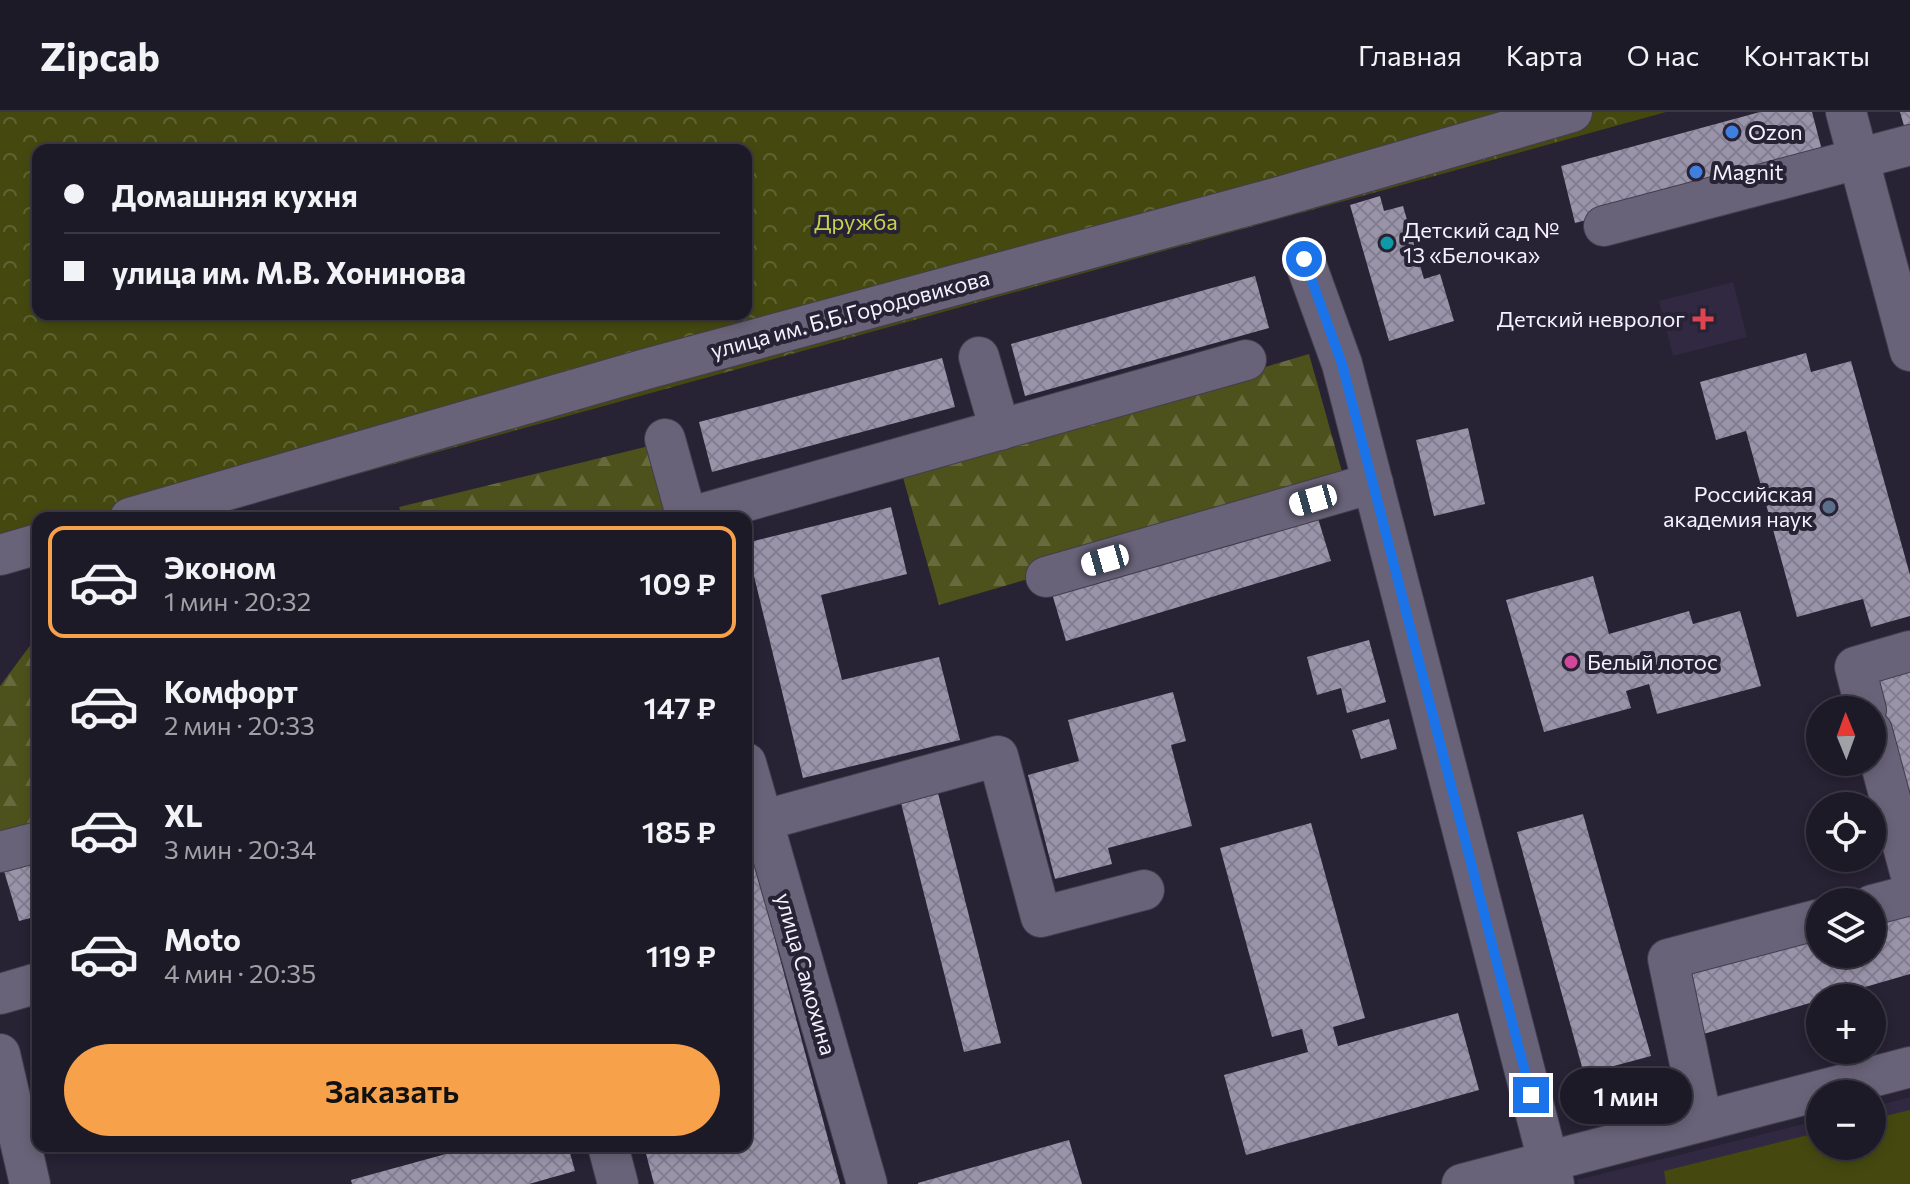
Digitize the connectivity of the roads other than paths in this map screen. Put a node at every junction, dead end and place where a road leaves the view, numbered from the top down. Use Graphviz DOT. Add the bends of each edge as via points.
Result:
graph roads {
  1 [pos="1572,112"];
  2 [pos="1846,112"];
  3 [pos="1910,145"];
  4 [pos="1858,158"];
  5 [pos="1604,226"];
  6 [pos="1304,259"];
  7 [pos="1910,351"];
  8 [pos="979,357"];
  9 [pos="1246,360"];
  10 [pos="1000,430"];
  11 [pos="665,439"];
  12 [pos="1373,483"];
  13 [pos="151,512"];
  14 [pos="685,512"];
  15 [pos="708,512"];
  16 [pos="32,546"];
  17 [pos="0,555"];
  18 [pos="1046,577"];
  19 [pos="1910,651"];
  20 [pos="1862,696"];
  21 [pos="1884,776"];
  22 [pos="752,786"];
  23 [pos="761,821"];
  24 [pos="32,844"];
  25 [pos="0,852"];
  26 [pos="1910,872"];
  27 [pos="1144,890"];
  28 [pos="1910,895"];
  29 [pos="1886,901"];
  30 [pos="1806,923"];
  31 [pos="32,985"];
  32 [pos="0,994"];
  33 [pos="0,1054"];
  34 [pos="1910,1067"];
  35 [pos="1702,1121"];
  36 [pos="610,1152"];
  37 [pos="1551,1173"];
  38 [pos="30,1184"];
  39 [pos="618,1184"];
  40 [pos="867,1184"];
  41 [pos="1462,1184"];
  1 -- 13 [label="street, улица им. Б.Б.Городовикова"];
  2 -- 4 [label="street"];
  3 -- 4 [label="street"];
  4 -- 5 [label="street"];
  4 -- 7 [label="street"];
  6 -- 12 [label="street" via="1342,364"];
  8 -- 10 [label="street"];
  9 -- 10 [label="street"];
  10 -- 15 [label="street"];
  11 -- 14 [label="street"];
  12 -- 18 [label="street"];
  12 -- 37 [label="street"];
  16 -- 17 [label="street"];
  19 -- 20 [label="street" via="1855,667"];
  21 -- 26 [label="street"];
  22 -- 23 [label="street, улица Самохина"];
  23 -- 27 [label="street" via="998,756 1041,917"];
  23 -- 40 [label="street, улица Самохина"];
  24 -- 25 [label="street"];
  28 -- 29 [label="street"];
  30 -- 35 [label="street" via="1668,959"];
  31 -- 32 [label="street"];
  33 -- 38 [label="street"];
  34 -- 35 [label="street"];
  35 -- 37 [label="street"];
  36 -- 39 [label="street"];
  37 -- 41 [label="street"];
}
